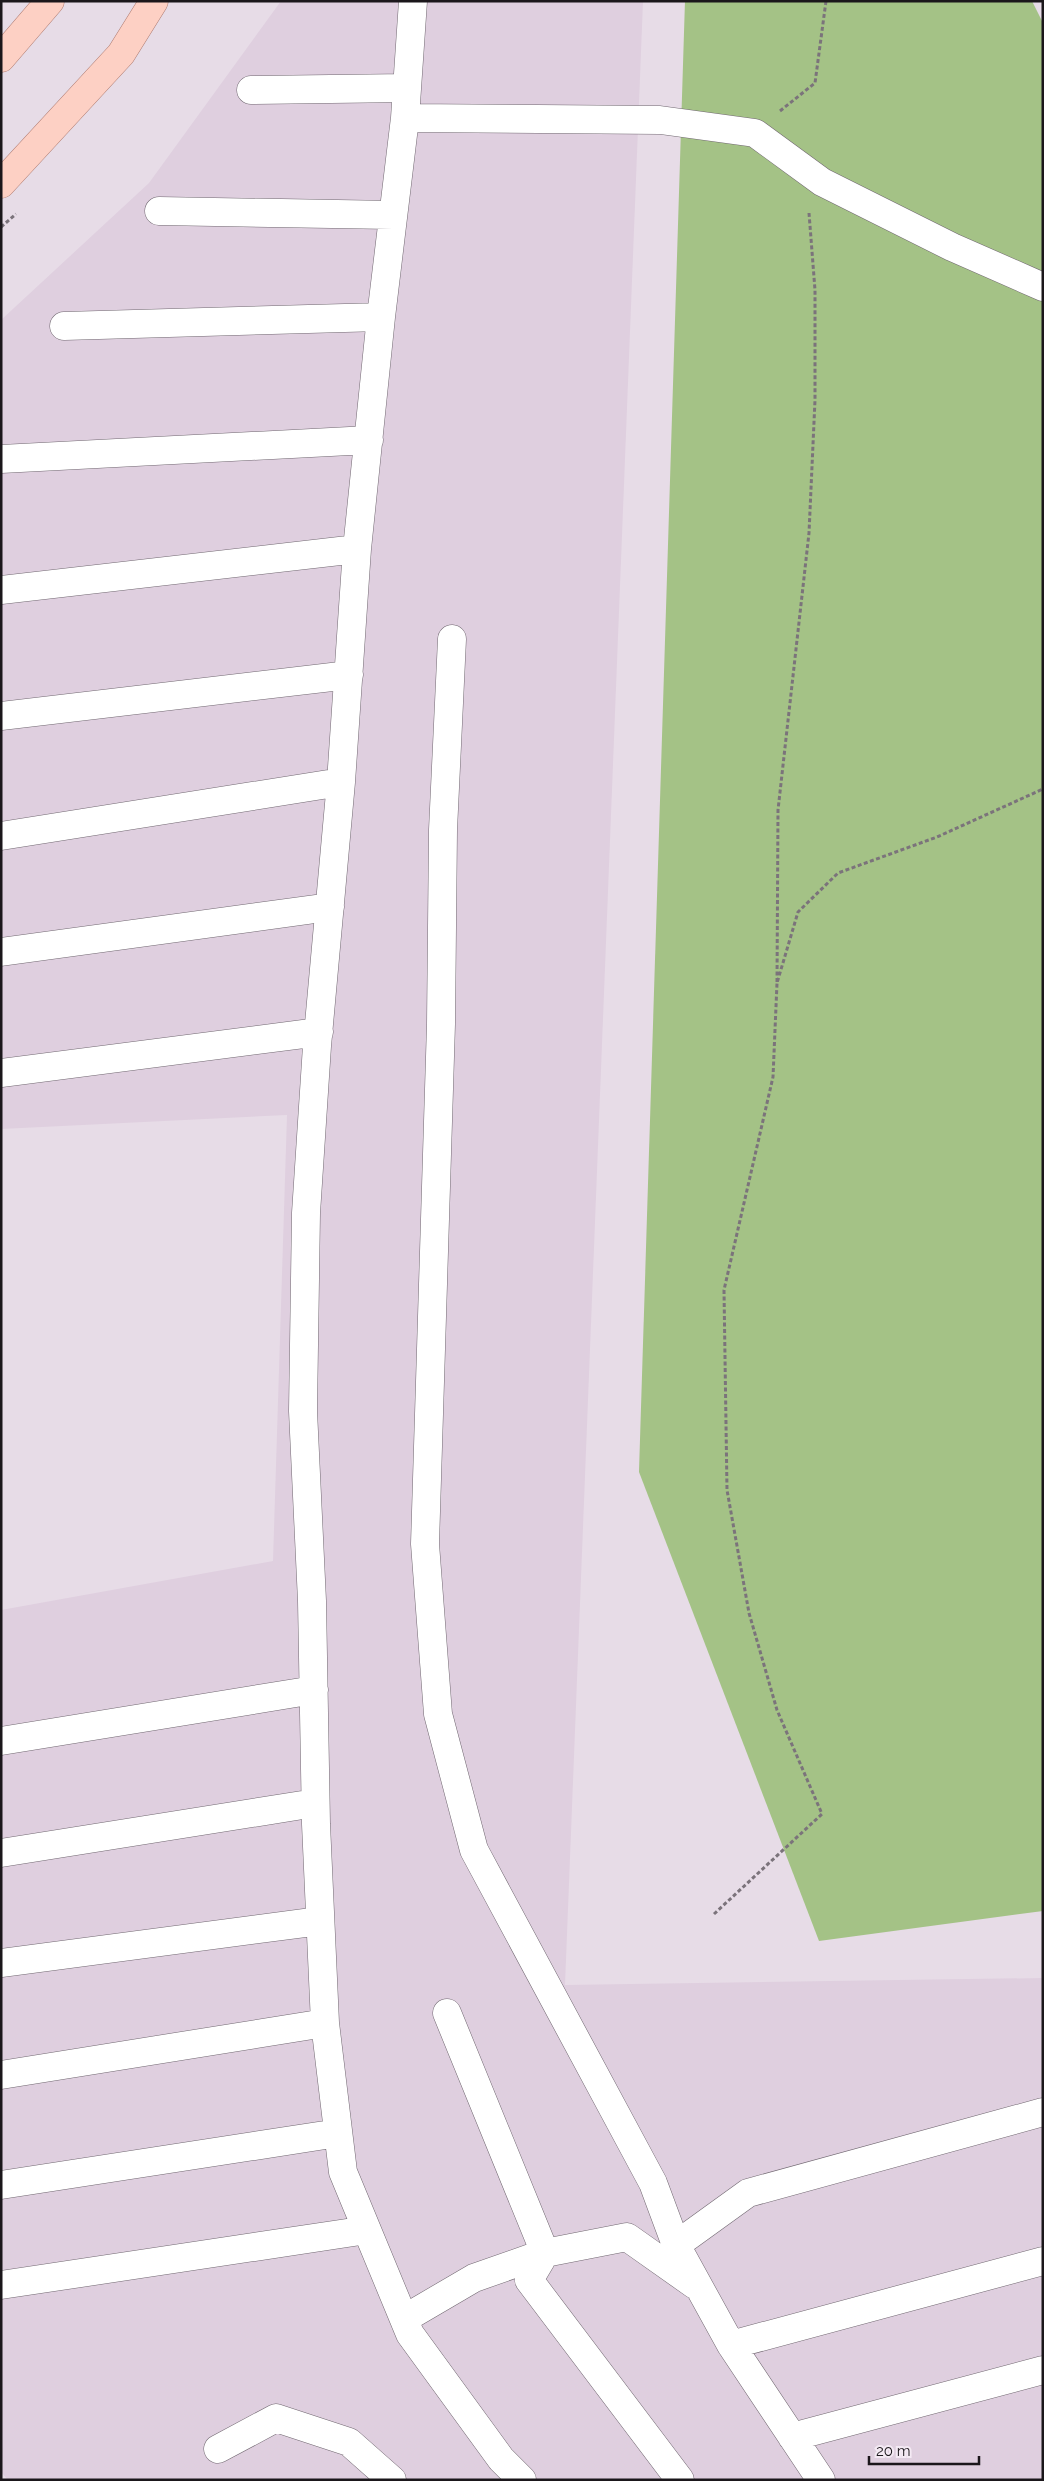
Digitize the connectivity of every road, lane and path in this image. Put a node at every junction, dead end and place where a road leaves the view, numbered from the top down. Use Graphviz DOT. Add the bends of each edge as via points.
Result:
graph roads {
  1 [pos="50,1"];
  2 [pos="154,1"];
  3 [pos="413,1"];
  4 [pos="826,1"];
  5 [pos="1,58"];
  6 [pos="407,88"];
  7 [pos="251,90"];
  8 [pos="405,118"];
  9 [pos="755,132"];
  10 [pos="806,170"];
  11 [pos="1,184"];
  12 [pos="159,211"];
  13 [pos="393,215"];
  14 [pos="1043,287"];
  15 [pos="381,317"];
  16 [pos="64,326"];
  17 [pos="369,440"];
  18 [pos="1,459"];
  19 [pos="357,549"];
  20 [pos="1,590"];
  21 [pos="452,639"];
  22 [pos="348,675"];
  23 [pos="1,716"];
  24 [pos="341,782"];
  25 [pos="1043,789"];
  26 [pos="1,836"];
  27 [pos="330,908"];
  28 [pos="1,952"];
  29 [pos="777,983"];
  30 [pos="319,1032"];
  31 [pos="1,1073"];
  32 [pos="314,1690"];
  33 [pos="1,1741"];
  34 [pos="315,1803"];
  35 [pos="1,1852"];
  36 [pos="714,1914"];
  37 [pos="320,1921"];
  38 [pos="1,1963"];
  39 [pos="447,2013"];
  40 [pos="325,2022"];
  41 [pos="1,2075"];
  42 [pos="1043,2112"];
  43 [pos="338,2133"];
  44 [pos="1,2185"];
  45 [pos="367,2230"];
  46 [pos="676,2245"];
  47 [pos="545,2253"];
  48 [pos="1043,2261"];
  49 [pos="1,2285"];
  50 [pos="700,2289"];
  51 [pos="404,2319"];
  52 [pos="731,2345"];
  53 [pos="1043,2370"];
  54 [pos="792,2437"];
  55 [pos="218,2449"];
  56 [pos="392,2480"];
  57 [pos="522,2480"];
  58 [pos="680,2480"];
  59 [pos="821,2480"];
  1 -- 5 [label="main road"];
  2 -- 11 [label="main road" via="121,54"];
  3 -- 6 [label="lane"];
  4 -- 9 [label="path" via="815,83"];
  6 -- 7 [label="lane"];
  6 -- 8 [label="lane"];
  8 -- 9 [label="lane" via="660,120"];
  8 -- 13 [label="lane"];
  9 -- 10 [label="lane"];
  10 -- 14 [label="lane" via="822,182 952,248"];
  10 -- 29 [label="path" via="815,290 815,400 809,533 778,810"];
  12 -- 13 [label="lane"];
  13 -- 15 [label="lane"];
  15 -- 16 [label="lane"];
  15 -- 17 [label="lane"];
  17 -- 18 [label="lane"];
  17 -- 19 [label="lane"];
  19 -- 20 [label="lane"];
  19 -- 22 [label="lane"];
  21 -- 46 [label="lane" via="443,830 441,1024 425,1544 438,1714 474,1850 653,2183"];
  22 -- 23 [label="lane"];
  22 -- 24 [label="lane"];
  24 -- 26 [label="lane"];
  24 -- 27 [label="lane"];
  25 -- 29 [label="path" via="937,837 838,873 798,912"];
  27 -- 28 [label="lane"];
  27 -- 30 [label="lane"];
  29 -- 36 [label="path" via="773,1077 724,1290 727,1490 749,1613 777,1710 822,1814"];
  30 -- 31 [label="lane"];
  30 -- 32 [label="lane" via="306,1213 303,1412"];
  32 -- 33 [label="lane"];
  32 -- 34 [label="lane"];
  34 -- 35 [label="lane"];
  34 -- 37 [label="lane"];
  37 -- 38 [label="lane"];
  37 -- 40 [label="lane"];
  39 -- 47 [label="lane"];
  40 -- 41 [label="lane"];
  40 -- 43 [label="lane"];
  42 -- 46 [label="lane" via="748,2193"];
  43 -- 44 [label="lane"];
  43 -- 45 [label="lane" via="343,2172"];
  45 -- 49 [label="lane"];
  45 -- 51 [label="lane"];
  46 -- 50 [label="lane"];
  47 -- 50 [label="lane" via="627,2237"];
  47 -- 51 [label="lane" via="474,2278"];
  47 -- 58 [label="lane" via="529,2280"];
  48 -- 52 [label="lane"];
  50 -- 52 [label="lane"];
  51 -- 57 [label="lane" via="410,2334 501,2459"];
  52 -- 54 [label="lane"];
  53 -- 54 [label="lane"];
  54 -- 59 [label="lane"];
  55 -- 56 [label="lane" via="276,2418 349,2442"];
}
